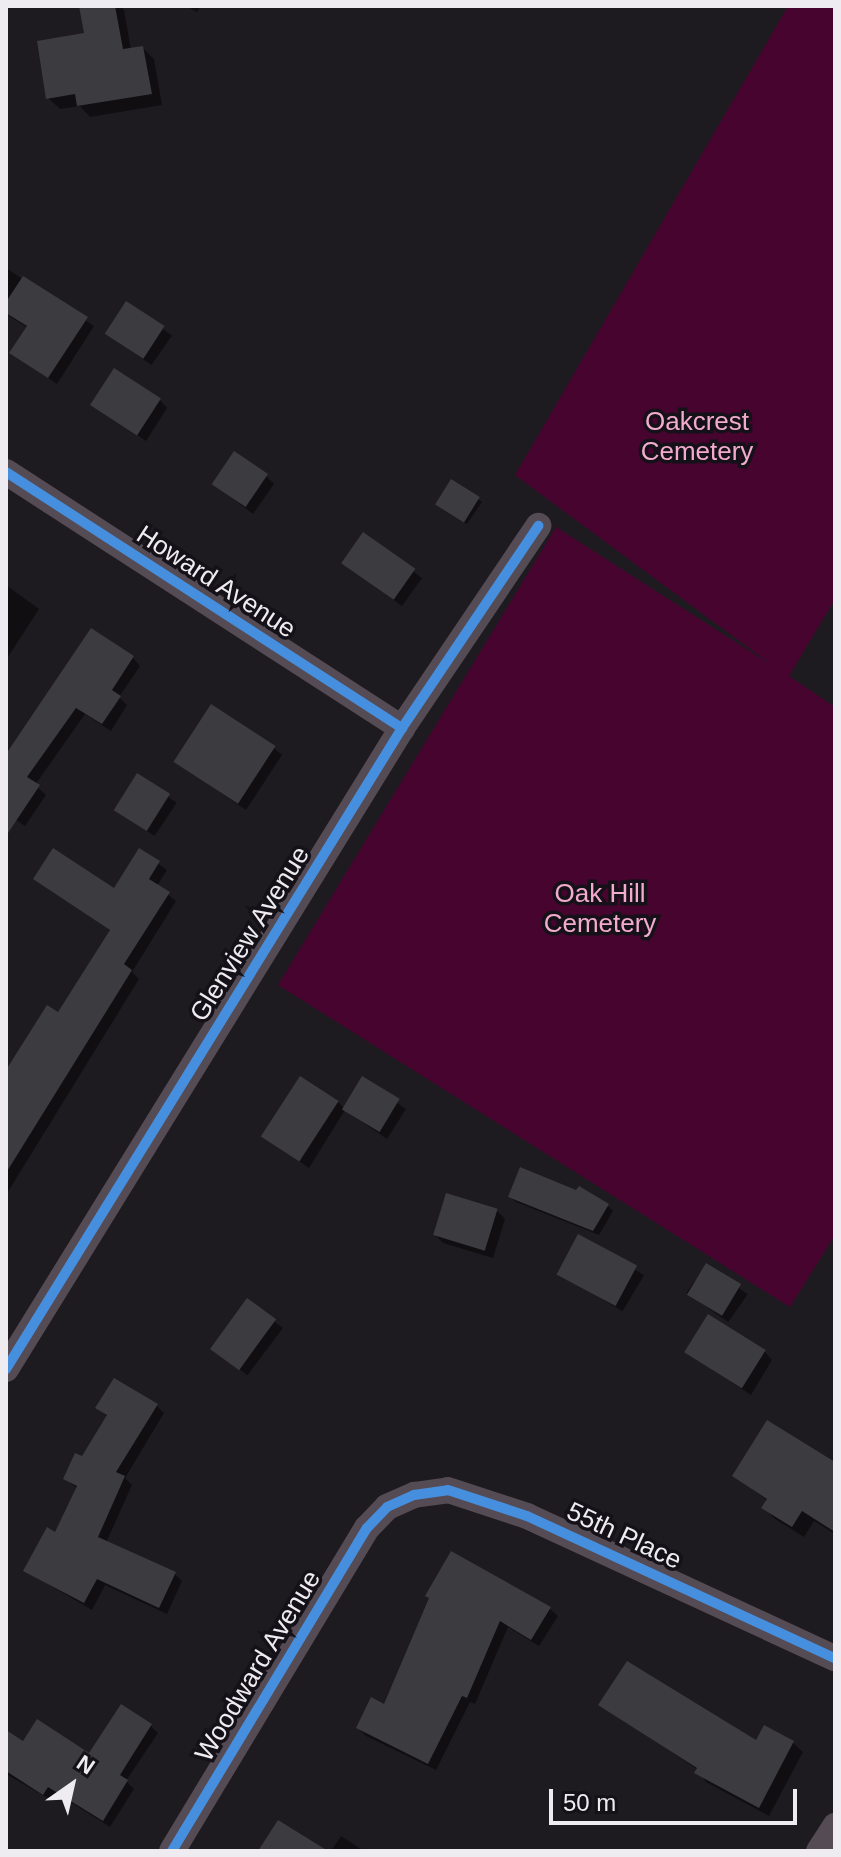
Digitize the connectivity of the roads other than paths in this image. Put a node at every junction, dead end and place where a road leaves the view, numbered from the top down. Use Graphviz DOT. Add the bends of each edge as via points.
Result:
graph roads {
  1 [pos="6,472"];
  2 [pos="538,526"];
  3 [pos="402,728"];
  4 [pos="6,1369"];
  5 [pos="387,1507"];
  6 [pos="835,1658"];
  7 [pos="835,1826"];
  8 [pos="172,1851"];
  9 [pos="819,1851"];
  1 -- 3 [label="street, Howard Avenue"];
  2 -- 3 [label="street, Glenview Avenue"];
  3 -- 4 [label="street, Glenview Avenue"];
  5 -- 6 [label="street, 55th Place" via="414,1495 448,1490 527,1516"];
  5 -- 8 [label="street, Woodward Avenue" via="367,1528"];
  7 -- 9 [label="street"];
}
